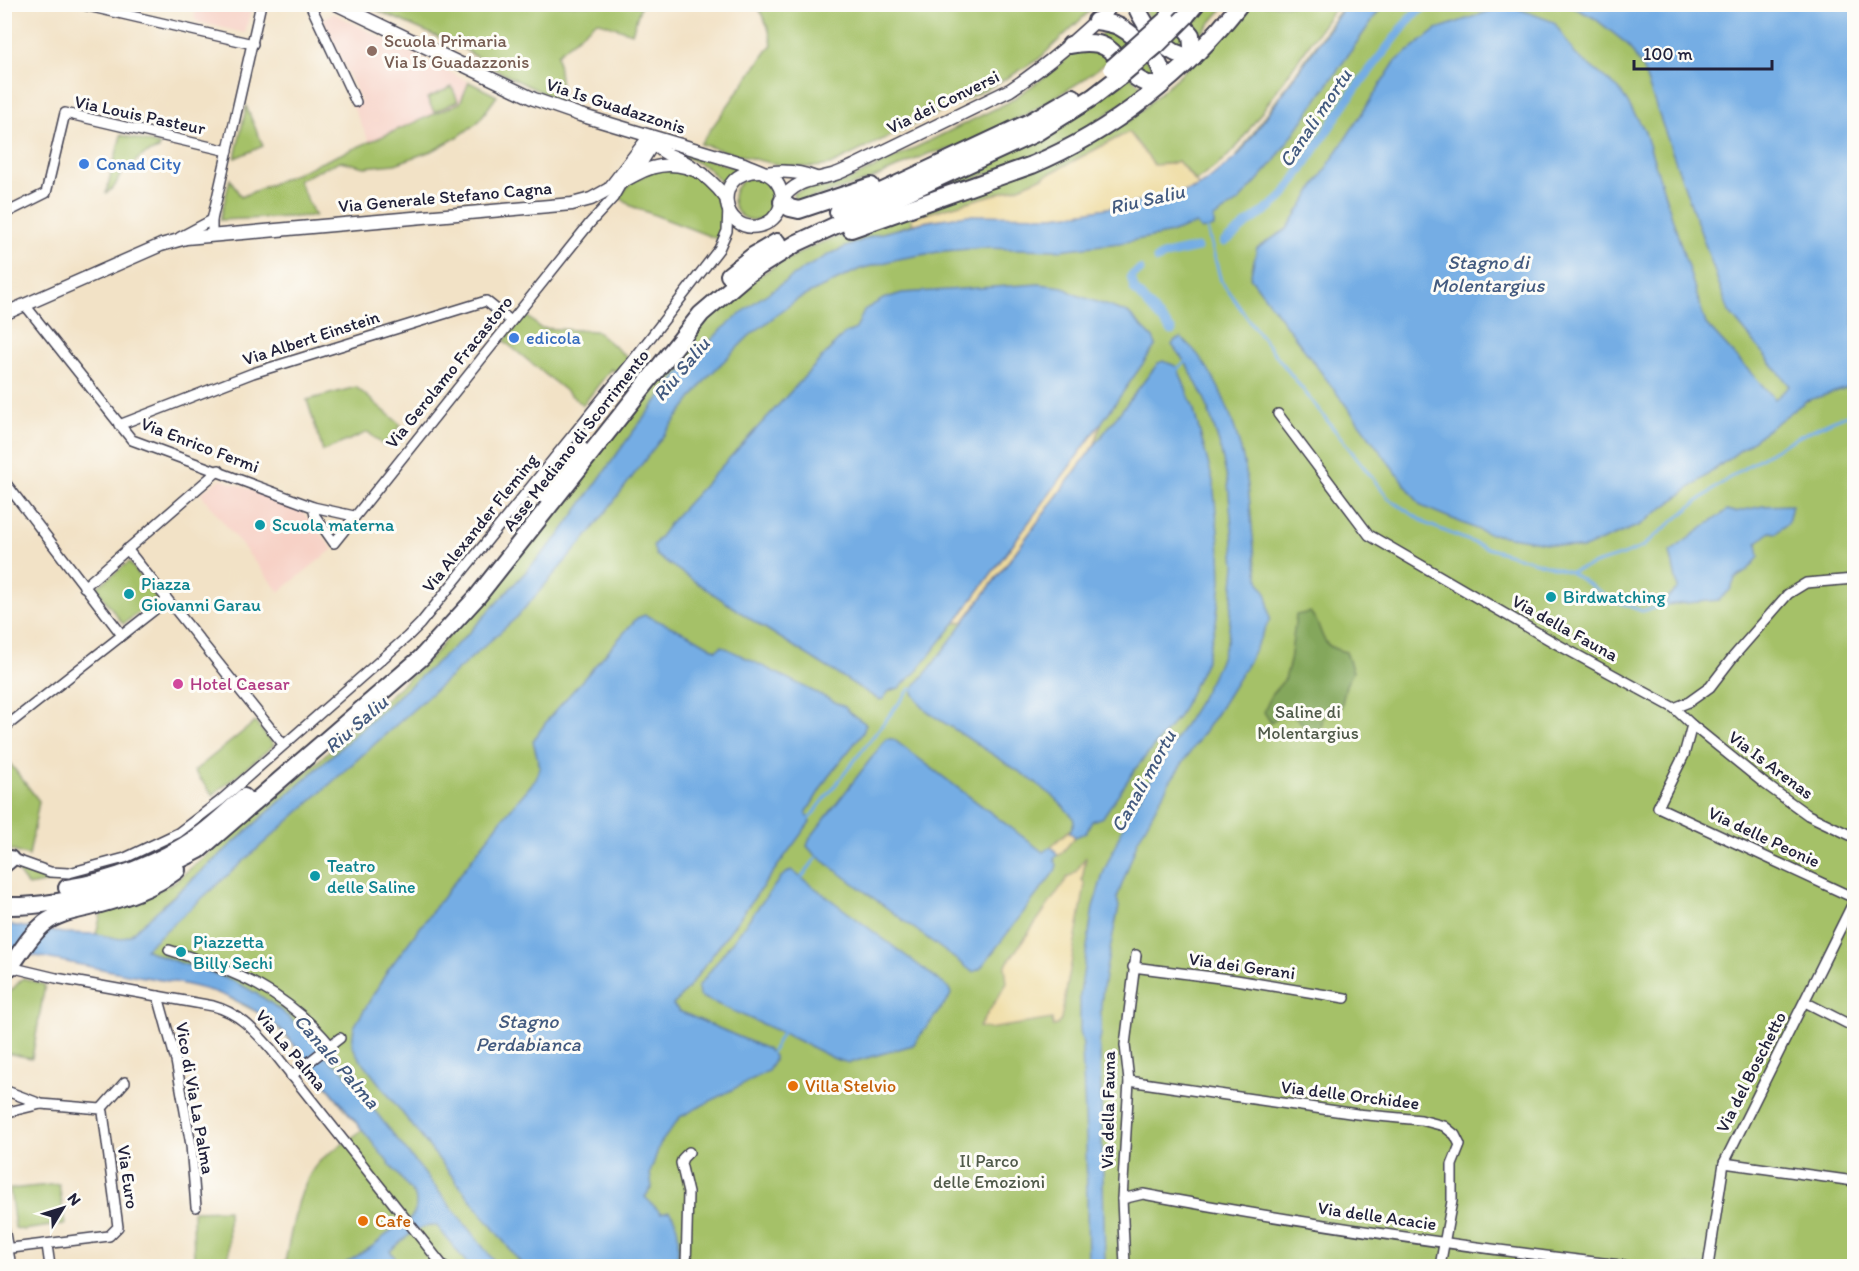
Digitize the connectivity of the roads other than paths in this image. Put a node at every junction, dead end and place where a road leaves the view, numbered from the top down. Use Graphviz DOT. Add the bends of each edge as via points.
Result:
graph roads {
  1 [pos="79,4"];
  2 [pos="261,4"];
  3 [pos="310,4"];
  4 [pos="336,4"];
  5 [pos="1114,4"];
  6 [pos="1135,4"];
  7 [pos="1240,4"];
  8 [pos="1181,7"];
  9 [pos="1096,21"];
  10 [pos="253,44"];
  11 [pos="1070,45"];
  12 [pos="1193,57"];
  13 [pos="1115,72"];
  14 [pos="1159,86"];
  15 [pos="356,102"];
  16 [pos="650,136"];
  17 [pos="228,151"];
  18 [pos="744,164"];
  19 [pos="778,170"];
  20 [pos="762,172"];
  21 [pos="703,174"];
  22 [pos="633,176"];
  23 [pos="817,178"];
  24 [pos="901,182"];
  25 [pos="615,186"];
  26 [pos="591,199"];
  27 [pos="782,200"];
  28 [pos="727,203"];
  29 [pos="4,214"];
  30 [pos="212,220"];
  31 [pos="590,223"];
  32 [pos="822,232"];
  33 [pos="212,235"];
  34 [pos="171,243"];
  35 [pos="25,305"];
  36 [pos="4,314"];
  37 [pos="511,321"];
  38 [pos="1278,414"];
  39 [pos="119,425"];
  40 [pos="219,470"];
  41 [pos="4,481"];
  42 [pos="313,507"];
  43 [pos="354,516"];
  44 [pos="127,549"];
  45 [pos="1854,579"];
  46 [pos="84,586"];
  47 [pos="167,600"];
  48 [pos="122,635"];
  49 [pos="1674,708"];
  50 [pos="1692,725"];
  51 [pos="4,728"];
  52 [pos="283,744"];
  53 [pos="1854,837"];
  54 [pos="199,850"];
  55 [pos="6,859"];
  56 [pos="1854,900"];
  57 [pos="8,902"];
  58 [pos="34,930"];
  59 [pos="169,950"];
  60 [pos="1136,955"];
  61 [pos="9,967"];
  62 [pos="1134,967"];
  63 [pos="158,996"];
  64 [pos="1345,998"];
  65 [pos="1805,1002"];
  66 [pos="1854,1027"];
  67 [pos="340,1038"];
  68 [pos="329,1048"];
  69 [pos="291,1076"];
  70 [pos="1129,1081"];
  71 [pos="125,1082"];
  72 [pos="4,1090"];
  73 [pos="41,1104"];
  74 [pos="100,1109"];
  75 [pos="4,1113"];
  76 [pos="689,1152"];
  77 [pos="1724,1163"];
  78 [pos="1854,1181"];
  79 [pos="1122,1198"];
  80 [pos="196,1207"];
  81 [pos="4,1228"];
  82 [pos="1443,1242"];
  83 [pos="47,1245"];
  84 [pos="6,1249"];
  85 [pos="11,1266"];
  86 [pos="50,1266"];
  87 [pos="443,1266"];
  88 [pos="686,1266"];
  89 [pos="1125,1266"];
  90 [pos="1440,1266"];
  91 [pos="1628,1266"];
  92 [pos="1708,1266"];
  1 -- 10 [label="street"];
  2 -- 10 [label="street"];
  3 -- 15 [label="street"];
  4 -- 16 [label="street, Via Is Guadazzonis" via="534,99"];
  5 -- 9 [label="street, Via dei Conversi"];
  6 -- 12 [label="highway" via="1147,26 1168,49 1183,57"];
  7 -- 12 [label="highway"];
  8 -- 12 [label="highway" via="1191,35"];
  8 -- 13 [label="highway, Asse Mediano di Scorrimento, bridge" via="1157,45"];
  9 -- 11 [label="street, Via dei Conversi"];
  9 -- 14 [label="highway" via="1118,26 1151,54 1159,64"];
  10 -- 17 [label="street"];
  11 -- 14 [label="highway" via="1099,44 1109,49 1134,77 1146,85"];
  11 -- 23 [label="street, Via dei Conversi" via="1010,90 854,166"];
  12 -- 14 [label="highway"];
  13 -- 24 [label="highway, Asse Mediano di Scorrimento" via="1030,123"];
  13 -- 32 [label="highway, Asse Mediano di Scorrimento" via="1093,97 1036,133"];
  14 -- 32 [label="highway" via="1118,118 1050,158 831,236"];
  16 -- 18 [label="street, Via Is Guadazzonis"];
  16 -- 21 [label="street" via="660,150"];
  16 -- 22 [label="street" via="650,148"];
  16 -- 25 [label="street, Via Generale Stefano Cagna"];
  17 -- 29 [label="street, Via Louis Pasteur" via="64,113 46,193"];
  17 -- 30 [label="street"];
  18 -- 19 [label="street"];
  18 -- 20 [label="street, Via Is Guadazzonis"];
  19 -- 20 [label="street, Via dei Conversi"];
  19 -- 23 [label="street, Via dei Conversi"];
  20 -- 27 [label="street" via="778,185"];
  20 -- 28 [label="street" via="748,171 738,176 729,185"];
  21 -- 22 [label="street" via="665,164"];
  21 -- 28 [label="street"];
  22 -- 25 [label="street"];
  23 -- 27 [label="street" via="791,188"];
  24 -- 27 [label="highway" via="887,180 799,210"];
  24 -- 57 [label="highway, Asse Mediano di Scorrimento" via="787,236 753,256 708,292 671,333 436,629 211,826 166,855 118,876"];
  25 -- 26 [label="street, Via Generale Stefano Cagna"];
  25 -- 31 [label="street, Via Gerolamo Fracastoro" via="617,193"];
  26 -- 31 [label="street" via="594,212"];
  26 -- 33 [label="street, Via Generale Stefano Cagna" via="572,204"];
  27 -- 28 [label="street" via="772,220 754,227 737,221"];
  28 -- 52 [label="street, Via Alexander Fleming" via="727,231 719,249 420,624"];
  30 -- 33 [label="street"];
  30 -- 34 [label="street, Via Generale Stefano Cagna"];
  31 -- 37 [label="street, Via Gerolamo Fracastoro"];
  32 -- 54 [label="highway, Asse Mediano di Scorrimento" via="767,261 701,314 458,620 421,658"];
  33 -- 34 [label="street, Via Generale Stefano Cagna"];
  34 -- 35 [label="street, Via Generale Stefano Cagna"];
  35 -- 36 [label="street, Via Generale Stefano Cagna"];
  35 -- 39 [label="street, Via Enrico Fermi"];
  37 -- 39 [label="street, Via Albert Einstein" via="486,301 253,373"];
  37 -- 43 [label="street, Via Gerolamo Fracastoro"];
  38 -- 49 [label="street, Via della Fauna" via="1369,535"];
  39 -- 40 [label="street, Via Enrico Fermi" via="132,440"];
  40 -- 42 [label="street, Via Enrico Fermi"];
  40 -- 44 [label="street"];
  41 -- 46 [label="street"];
  42 -- 43 [label="street, Via Enrico Fermi"];
  42 -- 43 [label="street, Via Gerolamo Fracastoro" via="334,543"];
  44 -- 46 [label="street"];
  44 -- 47 [label="street"];
  45 -- 49 [label="street" via="1806,583 1788,594 1710,687"];
  46 -- 48 [label="street"];
  47 -- 48 [label="street"];
  47 -- 52 [label="street"];
  48 -- 51 [label="street"];
  49 -- 50 [label="street, Via Is Arenas"];
  50 -- 53 [label="street, Via Is Arenas" via="1808,815"];
  50 -- 56 [label="street, Via delle Peonie" via="1684,755 1658,807"];
  52 -- 55 [label="street, Via Alexander Fleming" via="201,817 178,833 125,858 69,873 50,872"];
  54 -- 57 [label="highway, Asse Mediano di Scorrimento" via="158,872 99,893"];
  54 -- 58 [label="highway" via="158,885 64,914"];
  56 -- 65 [label="street, Via del Boschetto"];
  57 -- 58 [label="highway" via="30,917"];
  58 -- 61 [label="highway"];
  59 -- 68 [label="street" via="218,965 257,983 300,1013"];
  60 -- 62 [label="street, Via della Fauna"];
  61 -- 63 [label="street, Via La Palma"];
  62 -- 64 [label="street, Via dei Gerani"];
  62 -- 70 [label="street, Via della Fauna" via="1125,1045"];
  63 -- 69 [label="street, Via La Palma" via="236,1014"];
  63 -- 80 [label="street, Vico di Via La Palma" via="176,1061 191,1145"];
  65 -- 66 [label="street"];
  65 -- 77 [label="street, Via del Boschetto"];
  67 -- 68 [label="street"];
  68 -- 69 [label="street"];
  69 -- 87 [label="street, Via La Palma"];
  70 -- 79 [label="street, Via della Fauna"];
  70 -- 82 [label="street, Via delle Orchidee" via="1444,1126 1460,1145 1452,1165 1452,1201"];
  71 -- 74 [label="street"];
  72 -- 73 [label="street"];
  73 -- 74 [label="street"];
  73 -- 75 [label="street"];
  74 -- 83 [label="street, Via Euro" via="118,1227 109,1236"];
  76 -- 88 [label="street" via="681,1163 688,1193"];
  77 -- 78 [label="street"];
  77 -- 92 [label="street, Via del Boschetto"];
  79 -- 82 [label="street, Via delle Acacie" via="1143,1194 1274,1218"];
  79 -- 89 [label="street, Via della Fauna"];
  81 -- 84 [label="street"];
  82 -- 90 [label="street"];
  82 -- 91 [label="street, Via delle Acacie"];
  83 -- 84 [label="street, Via Euro"];
  83 -- 86 [label="street"];
  84 -- 85 [label="street"];
}
